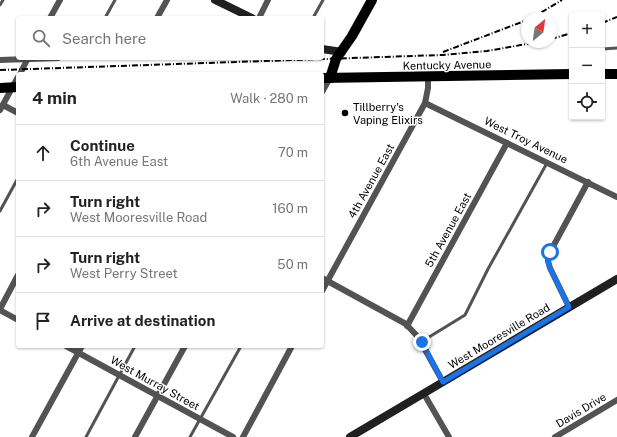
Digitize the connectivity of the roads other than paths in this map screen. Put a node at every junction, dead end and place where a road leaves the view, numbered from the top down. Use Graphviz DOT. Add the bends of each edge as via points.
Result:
graph roads {
  1 [pos="3,0"];
  2 [pos="60,0"];
  3 [pos="115,0"];
  4 [pos="167,0"];
  5 [pos="217,0"];
  6 [pos="268,0"];
  7 [pos="323,0"];
  8 [pos="372,0"];
  9 [pos="0,6"];
  10 [pos="51,16"];
  11 [pos="106,16"];
  12 [pos="158,16"];
  13 [pos="248,16"];
  14 [pos="259,16"];
  15 [pos="314,16"];
  16 [pos="605,48"];
  17 [pos="617,48"];
  18 [pos="324,49"];
  19 [pos="342,52"];
  20 [pos="16,59"];
  21 [pos="0,60"];
  22 [pos="27,60"];
  23 [pos="21,72"];
  24 [pos="569,74"];
  25 [pos="605,74"];
  26 [pos="617,74"];
  27 [pos="428,77"];
  28 [pos="326,78"];
  29 [pos="15,87"];
  30 [pos="0,88"];
  31 [pos="424,103"];
  32 [pos="1,107"];
  33 [pos="16,112"];
  34 [pos="507,143"];
  35 [pos="548,163"];
  36 [pos="16,182"];
  37 [pos="588,182"];
  38 [pos="617,197"];
  39 [pos="0,211"];
  40 [pos="16,279"];
  41 [pos="617,279"];
  42 [pos="325,280"];
  43 [pos="569,307"];
  44 [pos="0,309"];
  45 [pos="16,319"];
  46 [pos="407,326"];
  47 [pos="422,342"];
  48 [pos="70,348"];
  49 [pos="81,348"];
  50 [pos="134,348"];
  51 [pos="184,348"];
  52 [pos="240,348"];
  53 [pos="291,348"];
  54 [pos="78,352"];
  55 [pos="119,375"];
  56 [pos="443,382"];
  57 [pos="424,394"];
  58 [pos="158,395"];
  59 [pos="617,400"];
  60 [pos="201,419"];
  61 [pos="560,436"];
  62 [pos="32,437"];
  63 [pos="86,437"];
  64 [pos="135,437"];
  65 [pos="190,437"];
  66 [pos="233,437"];
  67 [pos="243,437"];
  68 [pos="350,437"];
  69 [pos="449,437"];
  1 -- 9 [label="lane"];
  2 -- 10 [label="street"];
  3 -- 11 [label="lane"];
  4 -- 12 [label="street"];
  5 -- 13 [label="main road"];
  6 -- 14 [label="street"];
  7 -- 15 [label="lane"];
  8 -- 19 [label="main road"];
  16 -- 17 [label="lane"];
  18 -- 19 [label="main road"];
  19 -- 28 [label="main road"];
  20 -- 21 [label="street"];
  22 -- 23 [label="street"];
  24 -- 27 [label="main road, Kentucky Avenue"];
  25 -- 26 [label="main road"];
  27 -- 28 [label="main road, Kentucky Avenue"];
  27 -- 31 [label="street, 4th Avenue East"];
  29 -- 30 [label="main road"];
  29 -- 32 [label="street"];
  31 -- 34 [label="street, West Troy Avenue"];
  31 -- 42 [label="street, 4th Avenue East"];
  32 -- 33 [label="street"];
  34 -- 35 [label="street, West Troy Avenue"];
  34 -- 46 [label="street, 5th Avenue East"];
  35 -- 37 [label="street, West Troy Avenue"];
  35 -- 47 [label="lane" via="465,315"];
  36 -- 39 [label="lane"];
  37 -- 38 [label="street, West Troy Avenue"];
  37 -- 43 [label="street" via="549,254 550,268"];
  40 -- 44 [label="street"];
  41 -- 43 [label="main road, West Mooresville Road"];
  42 -- 46 [label="street"];
  43 -- 56 [label="main road, West Mooresville Road"];
  44 -- 45 [label="street"];
  46 -- 47 [label="street"];
  47 -- 56 [label="street"];
  48 -- 54 [label="street, West Murray Street"];
  49 -- 54 [label="street"];
  50 -- 55 [label="lane"];
  51 -- 58 [label="street"];
  52 -- 60 [label="lane"];
  53 -- 67 [label="street"];
  54 -- 55 [label="street, West Murray Street"];
  54 -- 62 [label="street"];
  55 -- 58 [label="street, West Murray Street"];
  55 -- 63 [label="lane"];
  56 -- 57 [label="main road, West Mooresville Road"];
  57 -- 68 [label="main road, West Mooresville Road"];
  57 -- 69 [label="street"];
  58 -- 60 [label="street, West Murray Street"];
  58 -- 64 [label="street"];
  59 -- 61 [label="street, Davis Drive"];
  60 -- 65 [label="lane"];
  60 -- 66 [label="street, West Murray Street"];
}
